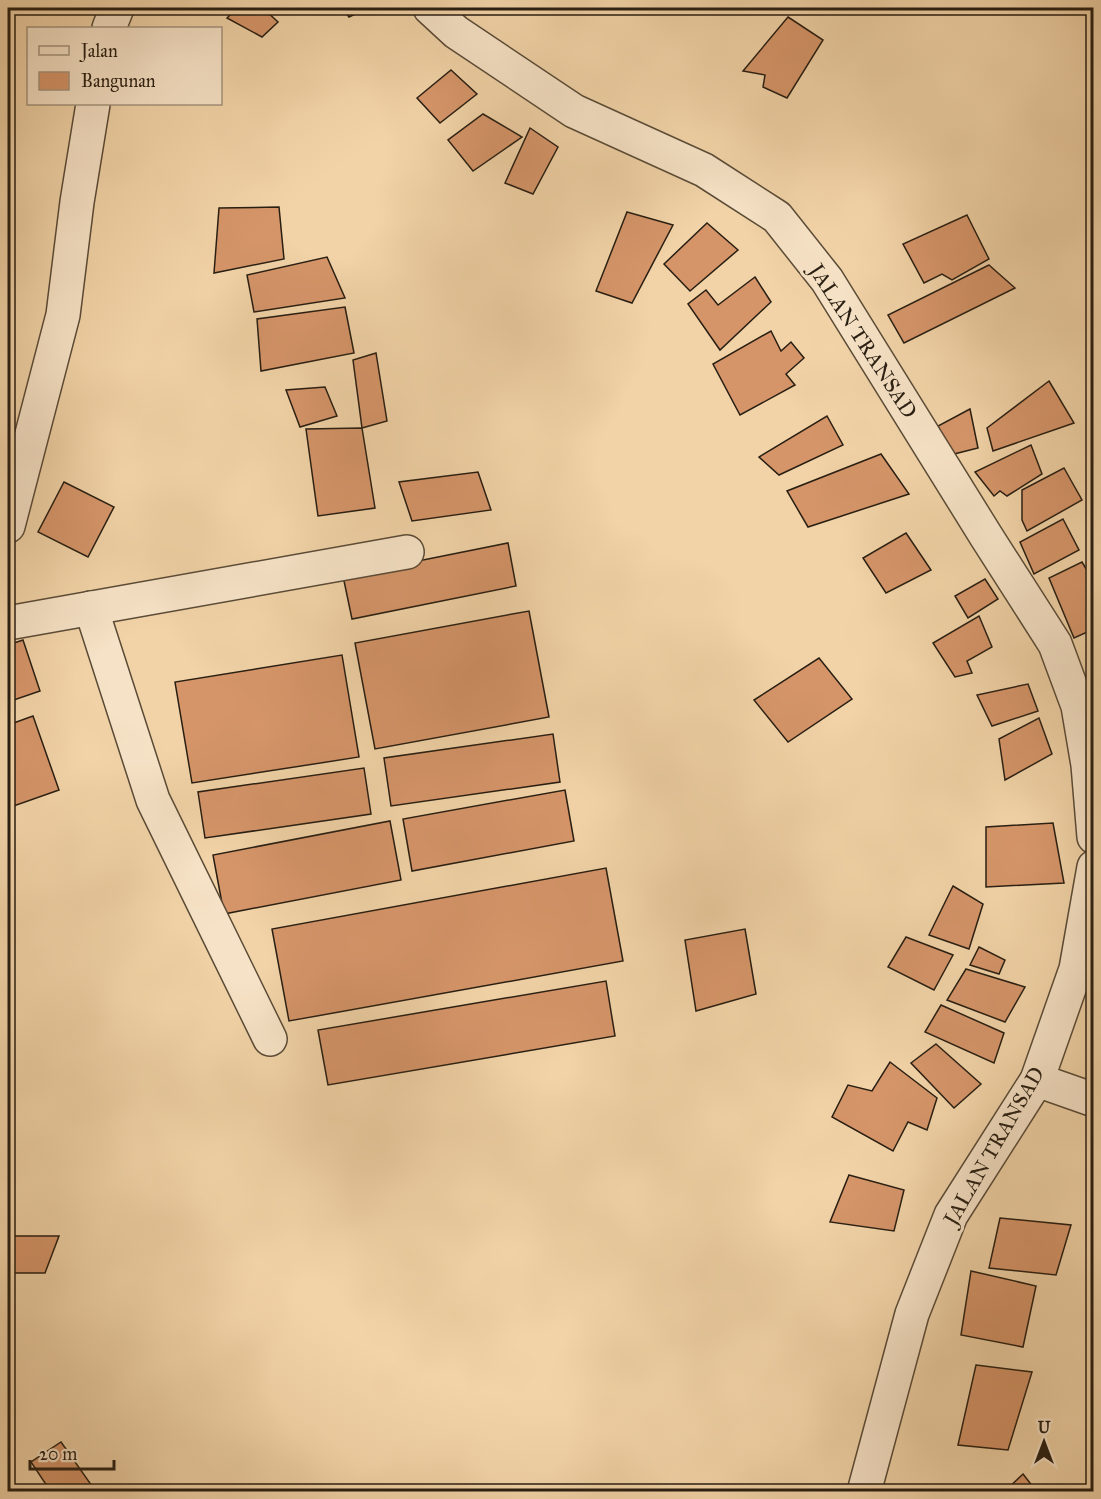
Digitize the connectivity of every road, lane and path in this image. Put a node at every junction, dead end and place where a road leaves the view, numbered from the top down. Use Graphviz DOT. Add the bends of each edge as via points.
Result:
graph roads {
  1 [pos="117,8"];
  2 [pos="430,8"];
  3 [pos="109,27"];
  4 [pos="93,105"];
  5 [pos="8,526"];
  6 [pos="407,552"];
  7 [pos="91,608"];
  8 [pos="8,623"];
  9 [pos="1094,837"];
  10 [pos="1094,867"];
  11 [pos="270,1039"];
  12 [pos="1037,1080"];
  13 [pos="1094,1100"];
  14 [pos="864,1491"];
  1 -- 3 [label="street"];
  2 -- 9 [label="street, JALAN TRANSAD" via="456,32 574,111 704,170 777,217 827,280 1055,644 1078,706"];
  4 -- 5 [label="street" via="63,315"];
  6 -- 7 [label="street"];
  7 -- 8 [label="street"];
  7 -- 11 [label="street" via="153,801"];
  10 -- 12 [label="street, JALAN TRANSAD" via="1076,969"];
  12 -- 13 [label="street"];
  12 -- 14 [label="street, JALAN TRANSAD" via="951,1215 912,1314"];
}
